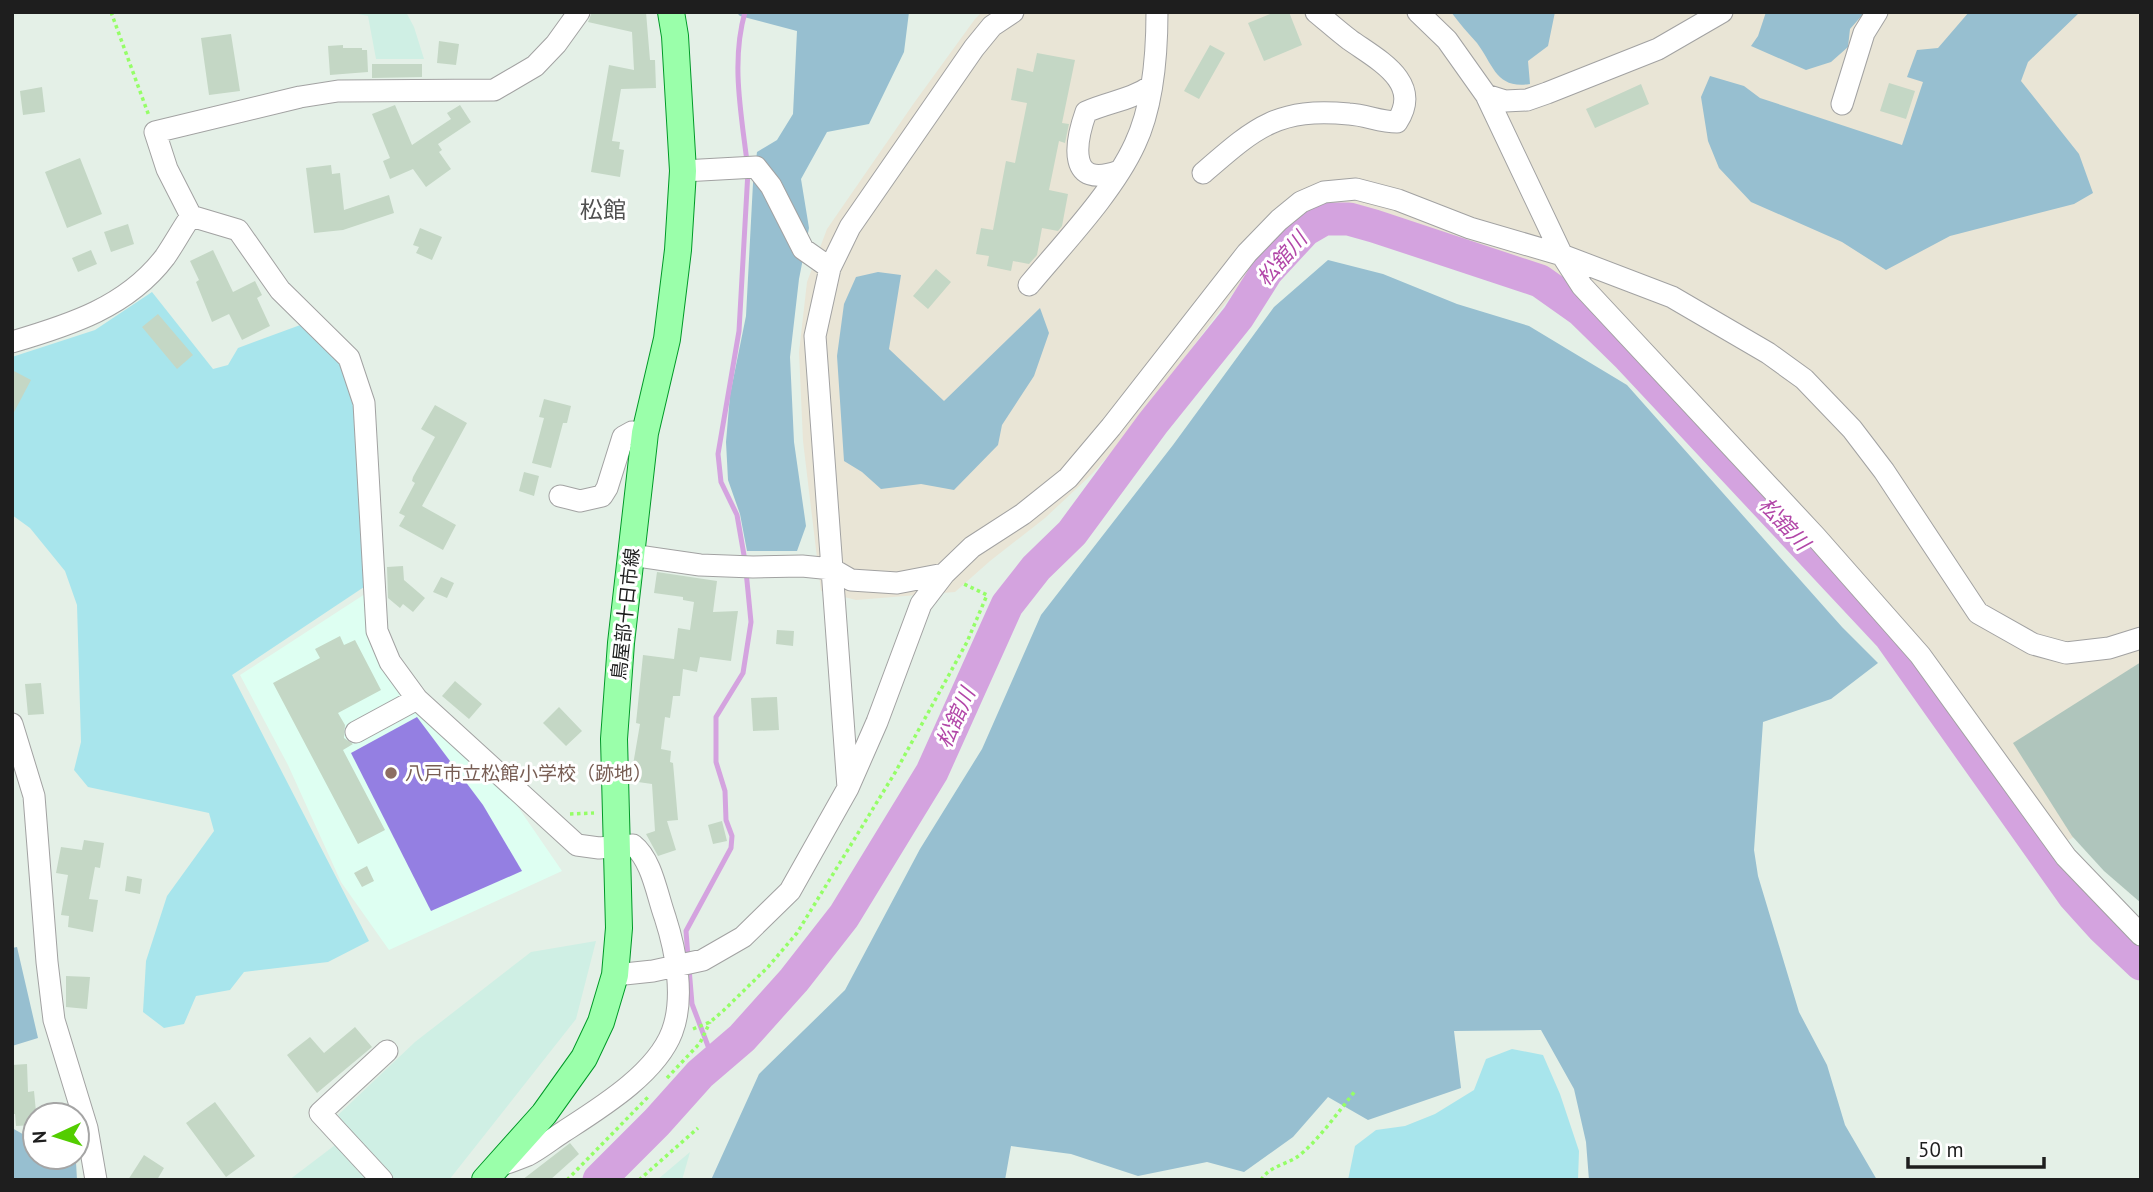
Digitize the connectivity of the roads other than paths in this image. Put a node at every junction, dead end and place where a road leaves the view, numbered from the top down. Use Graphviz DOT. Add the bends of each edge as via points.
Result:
graph roads {
  1 [pos="579,12"];
  2 [pos="671,12"];
  3 [pos="1013,12"];
  4 [pos="1157,12"];
  5 [pos="1316,12"];
  6 [pos="1418,12"];
  7 [pos="1722,12"];
  8 [pos="1877,12"];
  9 [pos="1151,86"];
  10 [pos="1486,94"];
  11 [pos="1842,104"];
  12 [pos="683,171"];
  13 [pos="1119,171"];
  14 [pos="1203,173"];
  15 [pos="191,216"];
  16 [pos="1562,255"];
  17 [pos="830,268"];
  18 [pos="1029,285"];
  19 [pos="12,342"];
  20 [pos="645,433"];
  21 [pos="560,496"];
  22 [pos="631,555"];
  23 [pos="832,569"];
  24 [pos="944,574"];
  25 [pos="2141,638"];
  26 [pos="416,699"];
  27 [pos="12,724"];
  28 [pos="356,732"];
  29 [pos="848,788"];
  30 [pos="616,846"];
  31 [pos="2141,935"];
  32 [pos="677,965"];
  33 [pos="615,975"];
  34 [pos="387,1051"];
  35 [pos="491,1173"];
  36 [pos="96,1180"];
  37 [pos="382,1180"];
  1 -- 15 [label="street" via="536,66 494,90 338,91 155,132 167,169"];
  2 -- 12 [label="main road, 鳥屋部十日市線"];
  3 -- 17 [label="street" via="992,26 966,59 850,227"];
  4 -- 9 [label="street"];
  5 -- 14 [label="street" via="1398,77 1406,94 1405,110 1397,122 1318,111 1285,116 1248,135"];
  6 -- 10 [label="street" via="1447,40"];
  7 -- 10 [label="street" via="1658,49 1537,97 1505,101"];
  8 -- 11 [label="street" via="1864,33"];
  9 -- 13 [label="street" via="1136,143"];
  9 -- 13 [label="street" via="1086,112 1076,154 1082,168 1105,176"];
  10 -- 16 [label="street"];
  12 -- 17 [label="street" via="756,167 771,186 803,249"];
  12 -- 20 [label="main road, 鳥屋部十日市線" via="667,339"];
  13 -- 18 [label="street"];
  15 -- 19 [label="street" via="140,284 72,324"];
  15 -- 26 [label="street" via="238,230 281,290 348,358 363,403 377,631 390,662"];
  16 -- 24 [label="street" via="1356,189 1324,192 1301,202 1247,253 1068,478 972,547"];
  16 -- 25 [label="street" via="1672,297 1804,379 1884,471 1978,613 2033,645 2066,653 2109,648"];
  16 -- 31 [label="street" via="1582,285 1920,655 2066,858"];
  17 -- 23 [label="street" via="815,336"];
  20 -- 21 [label="street" via="632,432 623,438 602,496 580,501"];
  20 -- 22 [label="main road, 鳥屋部十日市線"];
  22 -- 23 [label="street" via="700,565"];
  22 -- 30 [label="main road, 鳥屋部十日市線" via="614,739"];
  23 -- 24 [label="street" via="851,580 897,583"];
  23 -- 29 [label="street"];
  24 -- 29 [label="street" via="921,604"];
  26 -- 28 [label="street"];
  26 -- 30 [label="street" via="577,845"];
  27 -- 36 [label="street" via="34,796 54,1020 87,1128"];
  29 -- 32 [label="street" via="790,891 743,937 703,960"];
  30 -- 32 [label="street" via="633,845 639,850 669,929"];
  30 -- 33 [label="main road, 鳥屋部十日市線" via="620,928"];
  32 -- 33 [label="street"];
  32 -- 35 [label="street" via="673,1030 657,1058 596,1111"];
  33 -- 35 [label="main road, 鳥屋部十日市線" via="584,1058 544,1114"];
  34 -- 37 [label="street" via="320,1113"];
}
